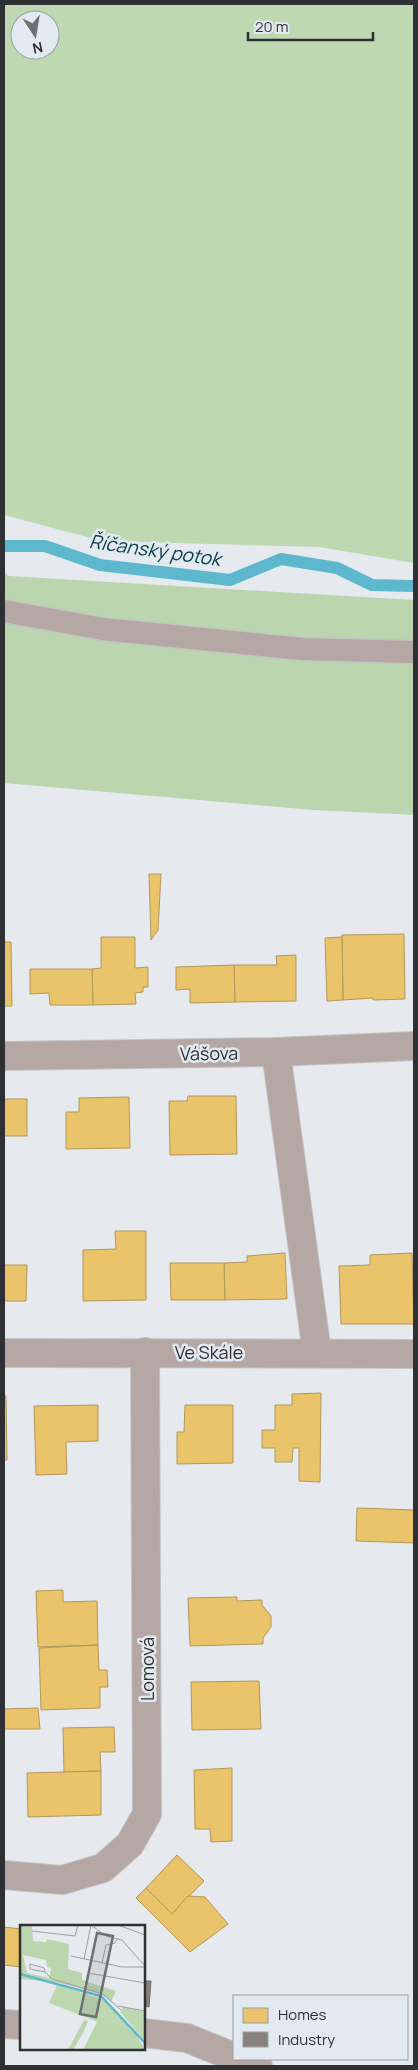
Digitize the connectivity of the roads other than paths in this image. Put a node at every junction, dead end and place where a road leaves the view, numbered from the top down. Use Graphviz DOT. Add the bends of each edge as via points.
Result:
graph roads {
  1 [pos="4,612"];
  2 [pos="414,652"];
  3 [pos="414,1046"];
  4 [pos="276,1052"];
  5 [pos="4,1056"];
  6 [pos="146,1352"];
  7 [pos="4,1353"];
  8 [pos="317,1353"];
  9 [pos="414,1354"];
  10 [pos="4,1875"];
  11 [pos="4,2024"];
  12 [pos="20,2025"];
  13 [pos="145,2033"];
  14 [pos="233,2057"];
  15 [pos="242,2060"];
  16 [pos="258,2066"];
  1 -- 2 [label="lane" via="103,628 302,649"];
  3 -- 4 [label="street, Vášova"];
  4 -- 5 [label="street, Vášova"];
  4 -- 8 [label="street"];
  6 -- 7 [label="street, Ve Skále"];
  6 -- 8 [label="street, Ve Skále"];
  6 -- 10 [label="street, Lomová" via="147,1814 130,1844 103,1868 62,1880"];
  8 -- 9 [label="street, Ve Skále"];
  11 -- 12 [label="street"];
  13 -- 14 [label="street" via="187,2038"];
  15 -- 16 [label="street"];
}
